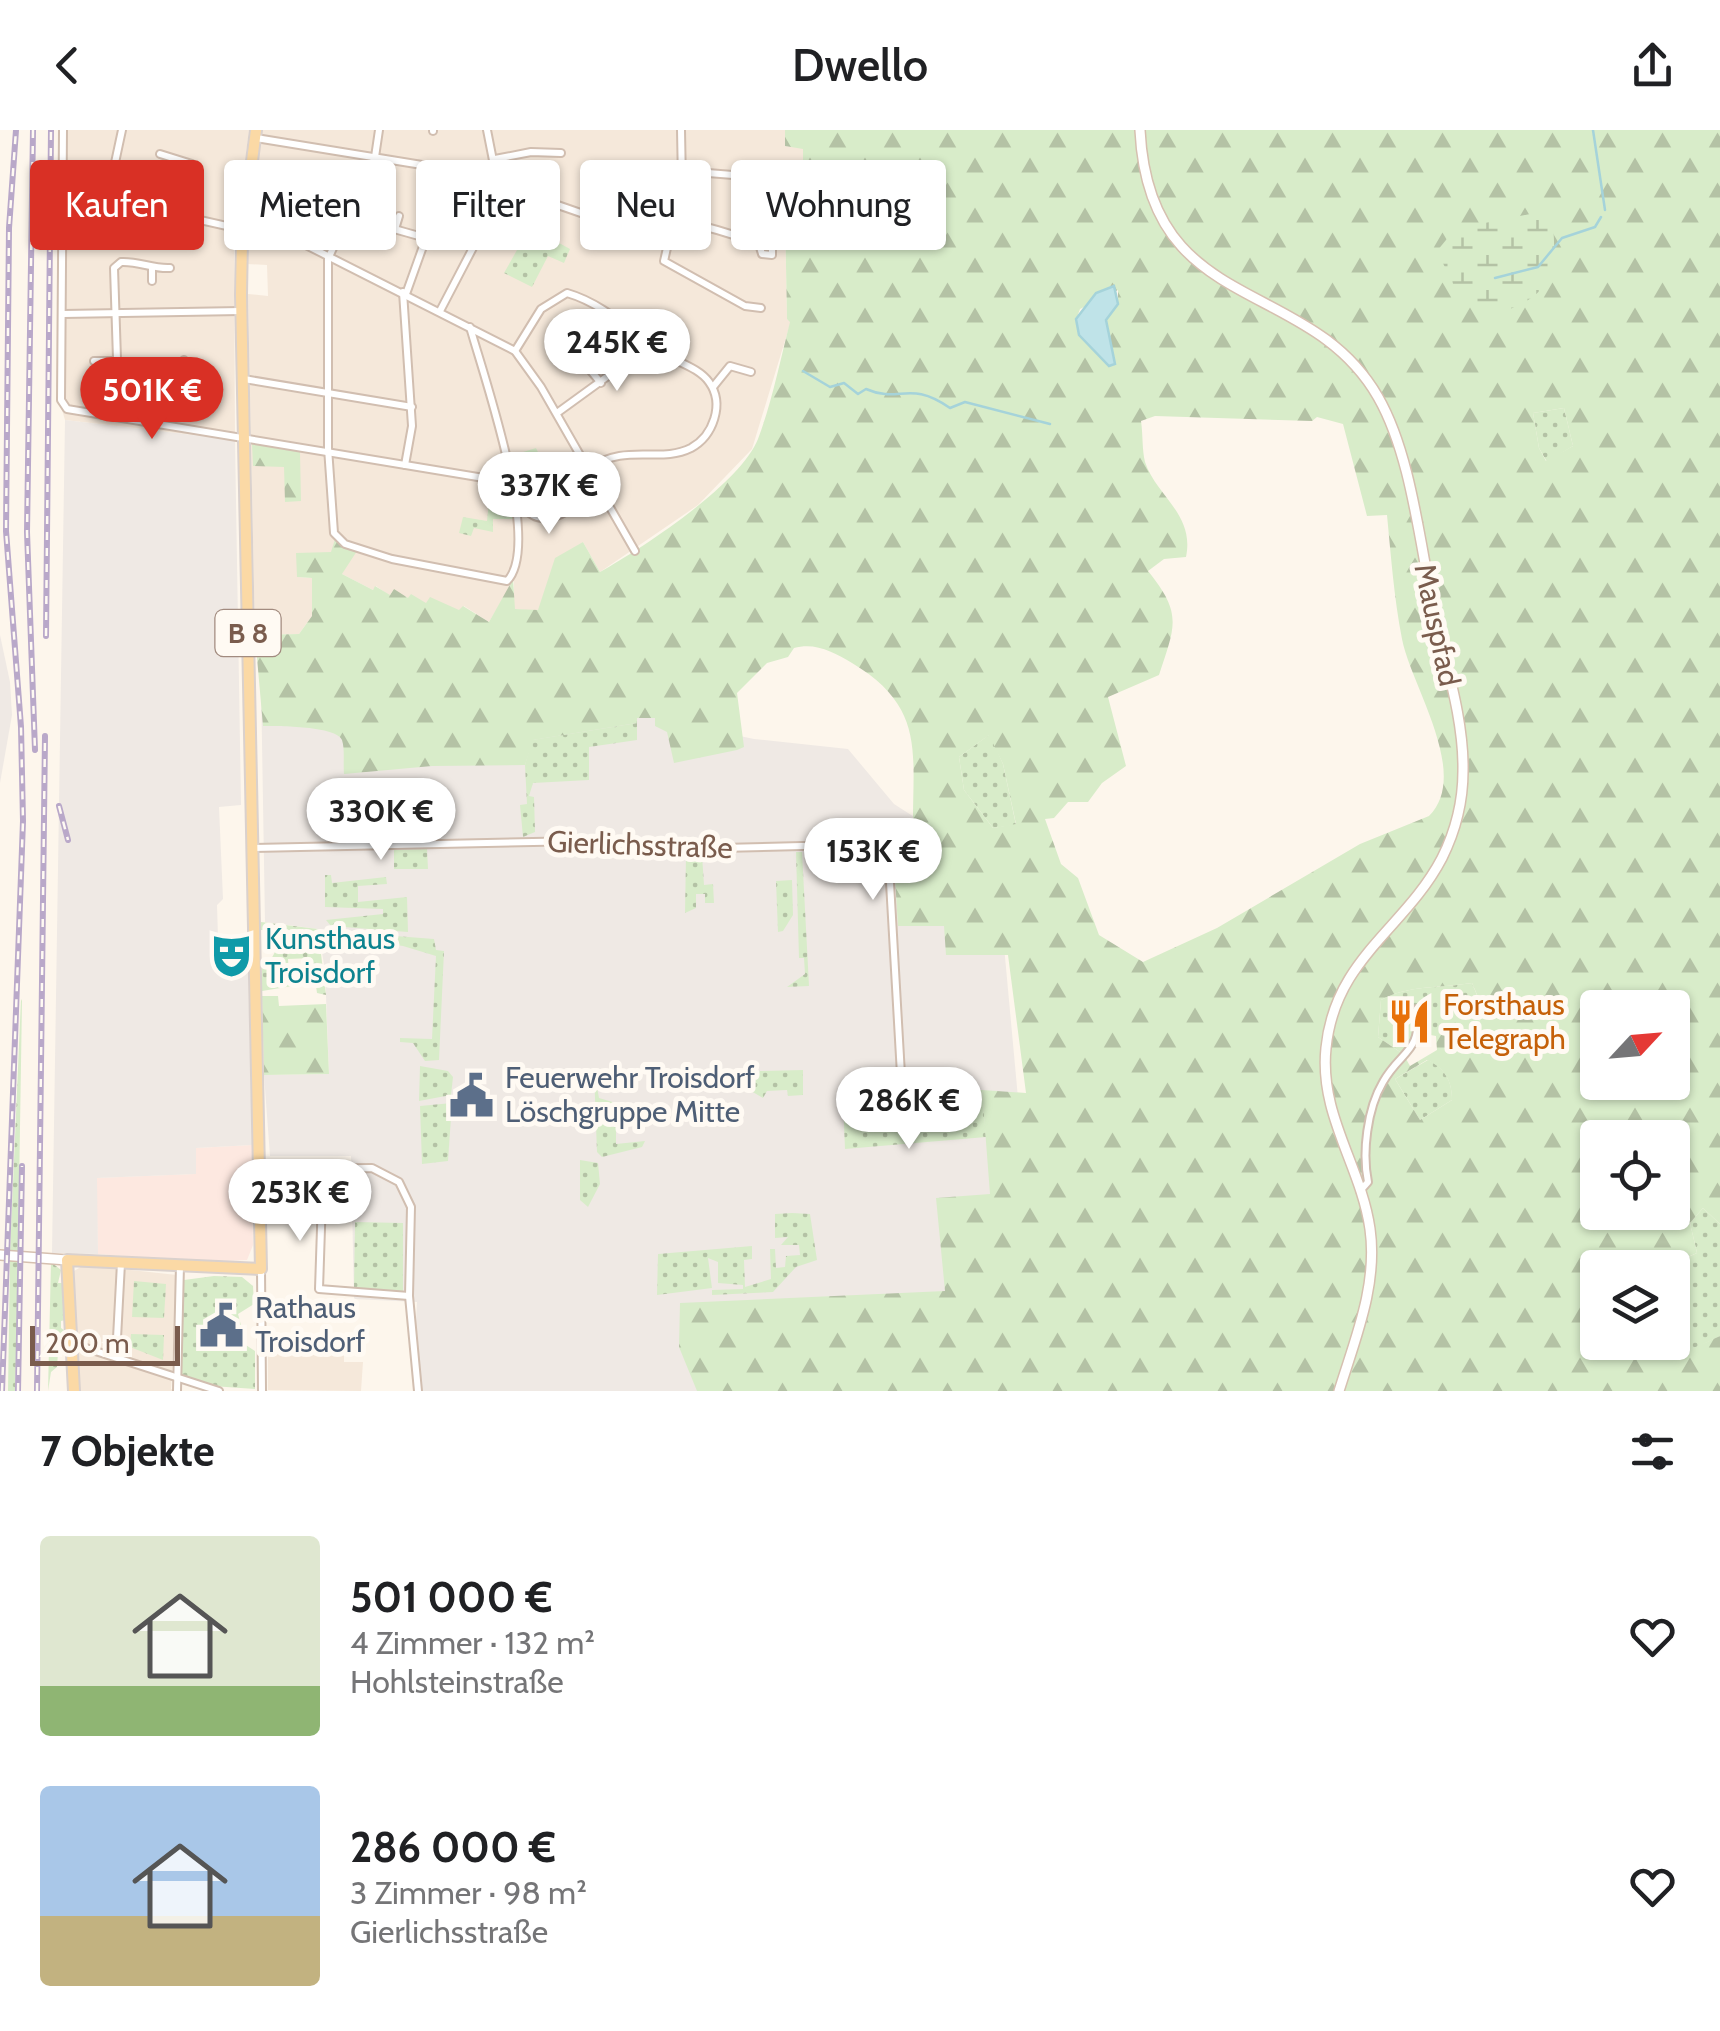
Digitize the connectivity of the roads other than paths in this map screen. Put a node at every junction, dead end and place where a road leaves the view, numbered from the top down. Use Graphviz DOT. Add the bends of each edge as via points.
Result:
graph roads {
  1 [pos="63,130"];
  2 [pos="122,130"];
  3 [pos="379,130"];
  4 [pos="487,130"];
  5 [pos="681,130"];
  6 [pos="1140,130"];
  7 [pos="256,134"];
  8 [pos="561,152"];
  9 [pos="160,154"];
  10 [pos="375,157"];
  11 [pos="495,159"];
  12 [pos="63,160"];
  13 [pos="115,160"];
  14 [pos="179,160"];
  15 [pos="252,160"];
  16 [pos="682,160"];
  17 [pos="416,164"];
  18 [pos="399,216"];
  19 [pos="416,235"];
  20 [pos="63,250"];
  21 [pos="242,250"];
  22 [pos="318,250"];
  23 [pos="421,250"];
  24 [pos="472,250"];
  25 [pos="665,250"];
  26 [pos="330,255"];
  27 [pos="152,268"];
  28 [pos="170,268"];
  29 [pos="152,281"];
  30 [pos="405,293"];
  31 [pos="761,308"];
  32 [pos="241,311"];
  33 [pos="440,311"];
  34 [pos="116,313"];
  35 [pos="63,314"];
  36 [pos="470,326"];
  37 [pos="652,344"];
  38 [pos="571,347"];
  39 [pos="515,351"];
  40 [pos="184,360"];
  41 [pos="94,362"];
  42 [pos="118,362"];
  43 [pos="751,372"];
  44 [pos="244,379"];
  45 [pos="601,384"];
  46 [pos="712,387"];
  47 [pos="328,392"];
  48 [pos="412,407"];
  49 [pos="556,414"];
  50 [pos="244,438"];
  51 [pos="329,453"];
  52 [pos="406,465"];
  53 [pos="588,469"];
  54 [pos="512,486"];
  55 [pos="596,486"];
  56 [pos="635,551"];
  57 [pos="252,848"];
  58 [pos="1418,1009"];
  59 [pos="903,1107"];
  60 [pos="259,1146"];
  61 [pos="259,1168"];
  62 [pos="276,1168"];
  63 [pos="323,1168"];
  64 [pos="1360,1191"];
  65 [pos="260,1239"];
  66 [pos="0,1255"];
  67 [pos="67,1260"];
  68 [pos="122,1262"];
  69 [pos="180,1266"];
  70 [pos="236,1268"];
  71 [pos="261,1269"];
  72 [pos="262,1292"];
  73 [pos="409,1296"];
  74 [pos="83,1347"];
  75 [pos="116,1357"];
  76 [pos="176,1379"];
  77 [pos="74,1391"];
  78 [pos="177,1391"];
  79 [pos="219,1391"];
  80 [pos="262,1391"];
  81 [pos="418,1391"];
  82 [pos="1339,1391"];
  1 -- 12 [label="street"];
  2 -- 13 [label="street"];
  3 -- 10 [label="street"];
  4 -- 11 [label="street"];
  5 -- 16 [label="street"];
  6 -- 64 [label="street, Mauspfad" via="1153,198 1187,252 1221,282 1334,344 1379,398 1398,447 1455,708 1464,773 1450,840 1431,877 1351,973 1327,1041 1329,1107"];
  7 -- 10 [label="street"];
  7 -- 15 [label="main road, B 8"];
  8 -- 11 [label="street"];
  9 -- 14 [label="street"];
  10 -- 17 [label="street"];
  10 -- 26 [label="street"];
  18 -- 19 [label="street" via="392,227"];
  20 -- 35 [label="street"];
  21 -- 32 [label="main road, B 8"];
  22 -- 26 [label="street"];
  23 -- 30 [label="street"];
  24 -- 33 [label="street"];
  25 -- 31 [label="street" via="668,266 744,306"];
  26 -- 30 [label="street"];
  26 -- 47 [label="street"];
  27 -- 28 [label="street"];
  27 -- 29 [label="street"];
  27 -- 34 [label="street" via="118,264"];
  30 -- 33 [label="street"];
  30 -- 48 [label="street"];
  32 -- 34 [label="street"];
  32 -- 44 [label="main road, B 8"];
  33 -- 36 [label="street"];
  34 -- 35 [label="street"];
  34 -- 42 [label="street"];
  35 -- 50 [label="street" via="61,400 67,409"];
  36 -- 39 [label="street"];
  36 -- 54 [label="street"];
  37 -- 39 [label="street" via="567,293 540,308"];
  37 -- 45 [label="street"];
  37 -- 46 [label="street"];
  38 -- 45 [label="street"];
  39 -- 49 [label="street"];
  40 -- 42 [label="street" via="191,373"];
  41 -- 42 [label="street"];
  43 -- 46 [label="street" via="730,366"];
  44 -- 47 [label="street"];
  44 -- 50 [label="main road, B 8"];
  45 -- 49 [label="street"];
  46 -- 53 [label="street" via="716,414 694,445 618,455"];
  47 -- 48 [label="street"];
  47 -- 51 [label="street"];
  48 -- 52 [label="street"];
  49 -- 53 [label="street"];
  50 -- 51 [label="street"];
  50 -- 57 [label="main road, B 8"];
  51 -- 52 [label="street"];
  51 -- 54 [label="street" via="333,530 340,541 494,581 510,580 516,566"];
  52 -- 54 [label="street"];
  53 -- 55 [label="street"];
  54 -- 55 [label="street" via="528,512 547,518 567,512"];
  55 -- 56 [label="street"];
  57 -- 59 [label="street, Gierlichsstraße" via="882,844 889,865"];
  57 -- 60 [label="main road, B 8"];
  58 -- 64 [label="street, Mauspfad" via="1416,1043 1377,1098 1364,1160 1368,1182"];
  60 -- 61 [label="main road, B 8"];
  60 -- 62 [label="street"];
  61 -- 62 [label="street"];
  61 -- 65 [label="main road, B 8"];
  62 -- 63 [label="street"];
  63 -- 73 [label="street" via="377,1169 404,1188 411,1207"];
  63 -- 73 [label="street" via="317,1282 325,1293"];
  64 -- 82 [label="street, Mauspfad" via="1371,1270"];
  65 -- 70 [label="main road" via="253,1261"];
  65 -- 71 [label="main road, B 8"];
  66 -- 67 [label="street"];
  67 -- 68 [label="main road"];
  67 -- 77 [label="main road"];
  68 -- 69 [label="main road"];
  68 -- 75 [label="street"];
  69 -- 70 [label="main road"];
  69 -- 76 [label="street"];
  70 -- 71 [label="main road"];
  70 -- 72 [label="street"];
  71 -- 72 [label="street"];
  72 -- 80 [label="street"];
  73 -- 81 [label="street"];
  74 -- 75 [label="street"];
  75 -- 76 [label="street"];
  76 -- 78 [label="street"];
  76 -- 79 [label="street"];
}
